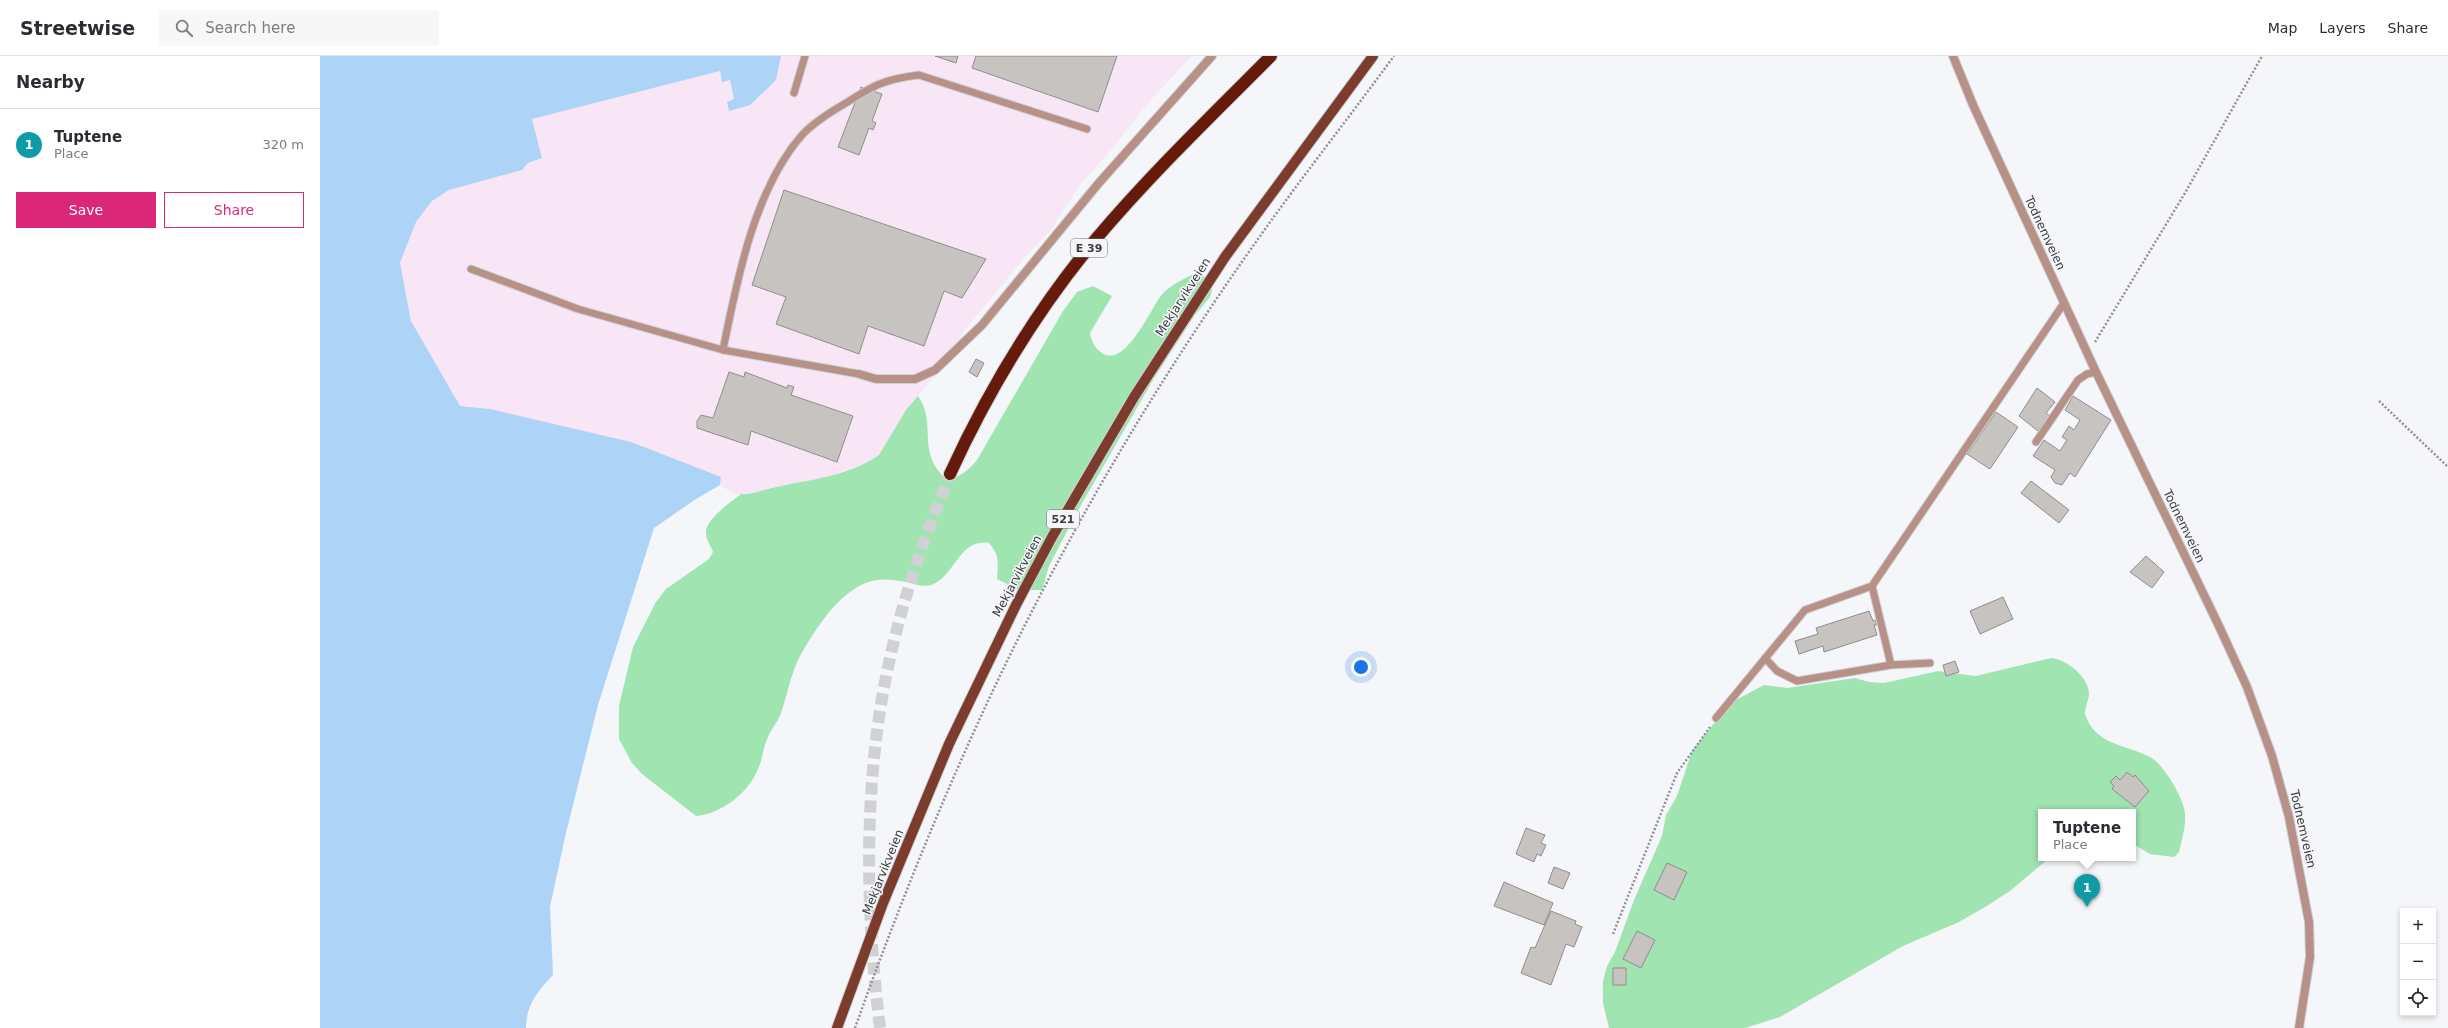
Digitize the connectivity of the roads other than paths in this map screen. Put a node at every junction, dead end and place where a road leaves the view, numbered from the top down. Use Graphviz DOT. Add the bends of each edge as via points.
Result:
graph roads {
  1 [pos="805,56"];
  2 [pos="1212,56"];
  3 [pos="1271,56"];
  4 [pos="1373,56"];
  5 [pos="1953,56"];
  6 [pos="794,93"];
  7 [pos="1087,129"];
  8 [pos="471,269"];
  9 [pos="2064,303"];
  10 [pos="723,350"];
  11 [pos="2096,372"];
  12 [pos="859,374"];
  13 [pos="2036,442"];
  14 [pos="950,474"];
  15 [pos="1872,586"];
  16 [pos="1765,658"];
  17 [pos="1930,663"];
  18 [pos="1891,665"];
  19 [pos="1716,718"];
  20 [pos="837,1028"];
  21 [pos="2299,1028"];
  1 -- 6 [label="lane"];
  2 -- 12 [label="street" via="1098,184 982,325 935,370 915,380 876,379"];
  3 -- 14 [label="highway, E 39" via="1139,190 1094,241 1011,360 976,418"];
  4 -- 20 [label="main road, Mekjarvikveien / 521" via="1216,269 1134,397 1052,537 949,744 884,903"];
  5 -- 9 [label="street, Todnemveien"];
  7 -- 10 [label="lane" via="919,75 879,82 822,118 803,135 768,186 736,282"];
  8 -- 10 [label="lane" via="578,309"];
  9 -- 11 [label="street, Todnemveien"];
  9 -- 15 [label="lane"];
  10 -- 12 [label="lane"];
  11 -- 13 [label="lane" via="2078,380"];
  11 -- 21 [label="street, Todnemveien" via="2222,631 2247,687 2272,756 2290,824 2310,922 2310,957"];
  15 -- 16 [label="lane" via="1805,610"];
  15 -- 18 [label="lane"];
  16 -- 18 [label="lane" via="1778,671 1797,681"];
  16 -- 19 [label="lane"];
  17 -- 18 [label="lane"];
}
